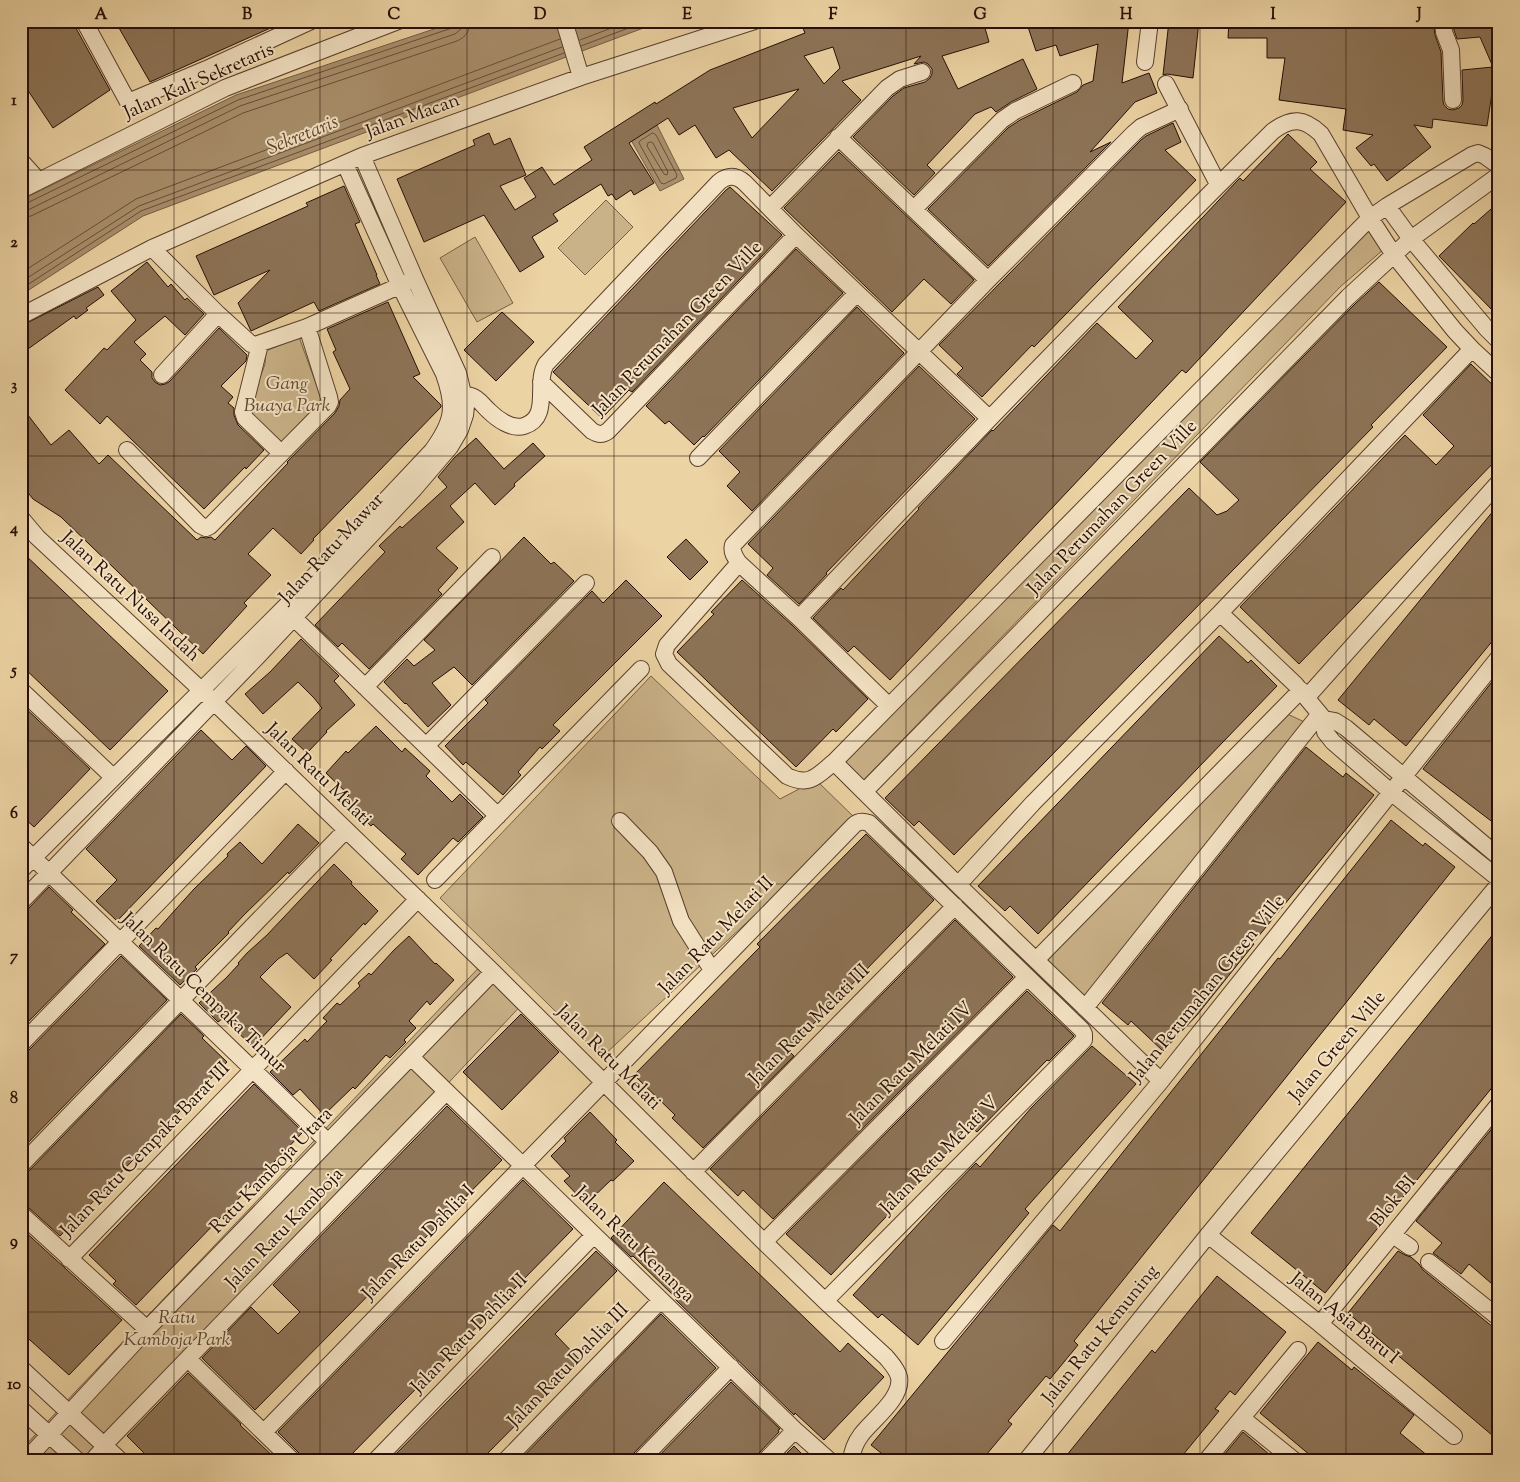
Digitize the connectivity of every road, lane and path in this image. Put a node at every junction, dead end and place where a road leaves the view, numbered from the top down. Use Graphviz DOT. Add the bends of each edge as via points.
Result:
graph roads {
  1 [pos="84,21"];
  2 [pos="311,21"];
  3 [pos="398,21"];
  4 [pos="564,21"];
  5 [pos="755,21"];
  6 [pos="1150,21"];
  7 [pos="1443,21"];
  8 [pos="1145,62"];
  9 [pos="922,72"];
  10 [pos="581,74"];
  11 [pos="180,79"];
  12 [pos="1073,83"];
  13 [pos="1166,84"];
  14 [pos="1453,100"];
  15 [pos="193,103"];
  16 [pos="1180,109"];
  17 [pos="838,138"];
  18 [pos="362,156"];
  19 [pos="21,161"];
  20 [pos="344,164"];
  21 [pos="1499,166"];
  22 [pos="1499,175"];
  23 [pos="39,181"];
  24 [pos="1218,184"];
  25 [pos="21,190"];
  26 [pos="770,208"];
  27 [pos="914,209"];
  28 [pos="1378,212"];
  29 [pos="796,235"];
  30 [pos="1412,239"];
  31 [pos="152,248"];
  32 [pos="1394,255"];
  33 [pos="988,280"];
  34 [pos="407,283"];
  35 [pos="857,293"];
  36 [pos="218,314"];
  37 [pos="21,316"];
  38 [pos="306,327"];
  39 [pos="1499,340"];
  40 [pos="260,344"];
  41 [pos="1472,349"];
  42 [pos="920,352"];
  43 [pos="1499,374"];
  44 [pos="162,375"];
  45 [pos="541,382"];
  46 [pos="458,396"];
  47 [pos="989,418"];
  48 [pos="127,450"];
  49 [pos="281,453"];
  50 [pos="698,458"];
  51 [pos="1499,482"];
  52 [pos="21,518"];
  53 [pos="492,557"];
  54 [pos="739,563"];
  55 [pos="586,583"];
  56 [pos="1220,613"];
  57 [pos="294,618"];
  58 [pos="800,618"];
  59 [pos="1499,657"];
  60 [pos="641,669"];
  61 [pos="365,687"];
  62 [pos="21,690"];
  63 [pos="201,690"];
  64 [pos="1304,694"];
  65 [pos="214,702"];
  66 [pos="889,706"];
  67 [pos="1322,717"];
  68 [pos="426,746"];
  69 [pos="834,762"];
  70 [pos="286,771"];
  71 [pos="113,777"];
  72 [pos="1404,778"];
  73 [pos="864,792"];
  74 [pos="1392,792"];
  75 [pos="498,816"];
  76 [pos="620,821"];
  77 [pos="346,830"];
  78 [pos="21,846"];
  79 [pos="1499,857"];
  80 [pos="33,858"];
  81 [pos="21,870"];
  82 [pos="49,874"];
  83 [pos="1499,879"];
  84 [pos="435,880"];
  85 [pos="1499,884"];
  86 [pos="958,885"];
  87 [pos="418,899"];
  88 [pos="21,902"];
  89 [pos="955,906"];
  90 [pos="120,942"];
  91 [pos="1036,960"];
  92 [pos="712,970"];
  93 [pos="493,972"];
  94 [pos="1027,977"];
  95 [pos="182,1000"];
  96 [pos="1085,1008"];
  97 [pos="21,1044"];
  98 [pos="410,1057"];
  99 [pos="252,1070"];
  100 [pos="604,1081"];
  101 [pos="1161,1082"];
  102 [pos="446,1092"];
  103 [pos="1499,1104"];
  104 [pos="328,1142"];
  105 [pos="21,1165"];
  106 [pos="522,1165"];
  107 [pos="693,1172"];
  108 [pos="21,1214"];
  109 [pos="594,1235"];
  110 [pos="1208,1235"];
  111 [pos="1393,1235"];
  112 [pos="764,1242"];
  113 [pos="1410,1247"];
  114 [pos="69,1259"];
  115 [pos="1429,1262"];
  116 [pos="661,1300"];
  117 [pos="825,1300"];
  118 [pos="1499,1318"];
  119 [pos="1320,1324"];
  120 [pos="147,1329"];
  121 [pos="942,1341"];
  122 [pos="1298,1350"];
  123 [pos="188,1358"];
  124 [pos="731,1367"];
  125 [pos="21,1368"];
  126 [pos="21,1409"];
  127 [pos="68,1415"];
  128 [pos="1242,1418"];
  129 [pos="795,1430"];
  130 [pos="264,1432"];
  131 [pos="51,1433"];
  132 [pos="1454,1436"];
  133 [pos="99,1452"];
  134 [pos="26,1461"];
  135 [pos="78,1461"];
  136 [pos="121,1461"];
  137 [pos="293,1461"];
  138 [pos="375,1461"];
  139 [pos="505,1461"];
  140 [pos="640,1461"];
  141 [pos="765,1461"];
  142 [pos="830,1461"];
  143 [pos="851,1461"];
  144 [pos="1026,1461"];
  145 [pos="1206,1461"];
  146 [pos="1295,1461"];
  1 -- 11 [label="street" via="128,102"];
  2 -- 11 [label="street"];
  3 -- 15 [label="street, Jalan Kali Sekretaris"];
  4 -- 10 [label="street"];
  5 -- 10 [label="street"];
  6 -- 8 [label="street"];
  7 -- 14 [label="street" via="1451,50"];
  9 -- 17 [label="street" via="900,79 887,88"];
  10 -- 18 [label="street, Jalan Macan"];
  11 -- 15 [label="street"];
  12 -- 27 [label="street" via="1002,120"];
  13 -- 16 [label="street"];
  15 -- 23 [label="street, Jalan Kali Sekretaris"];
  16 -- 24 [label="street"];
  16 -- 33 [label="street" via="1134,133"];
  17 -- 26 [label="street"];
  17 -- 27 [label="street"];
  18 -- 20 [label="street, Jalan Macan"];
  18 -- 34 [label="street, Jalan Ratu Mawar"];
  19 -- 23 [label="street"];
  20 -- 31 [label="street, Jalan Macan"];
  20 -- 34 [label="street, Jalan Ratu Mawar"];
  21 -- 28 [label="street, Jalan Perumahan Green Ville" via="1478,153 1472,155"];
  22 -- 30 [label="street, Jalan Perumahan Green Ville"];
  23 -- 25 [label="street, Jalan Kali Sekretaris"];
  24 -- 28 [label="street" via="1281,124 1302,122 1312,125 1321,134"];
  24 -- 47 [label="street"];
  26 -- 29 [label="street"];
  26 -- 45 [label="street" via="739,178 732,176 719,182 546,364 542,369"];
  27 -- 33 [label="street"];
  28 -- 30 [label="street"];
  28 -- 32 [label="street"];
  28 -- 66 [label="street, Jalan Perumahan Green Ville"];
  29 -- 35 [label="street"];
  29 -- 45 [label="street, Jalan Perumahan Green Ville" via="603,434 592,431"];
  30 -- 32 [label="street, Jalan Perumahan Green Ville"];
  30 -- 39 [label="street"];
  31 -- 36 [label="street"];
  31 -- 37 [label="street, Jalan Macan"];
  32 -- 41 [label="street"];
  32 -- 73 [label="street, Jalan Perumahan Green Ville" via="1348,298"];
  33 -- 42 [label="street"];
  34 -- 38 [label="street"];
  34 -- 46 [label="street, Jalan Ratu Mawar" via="458,373"];
  35 -- 42 [label="street"];
  35 -- 50 [label="street"];
  36 -- 40 [label="street" via="251,344"];
  36 -- 44 [label="street"];
  38 -- 40 [label="street"];
  38 -- 49 [label="street" via="330,402"];
  40 -- 49 [label="street" via="243,412 245,418"];
  41 -- 43 [label="street"];
  41 -- 56 [label="street"];
  42 -- 47 [label="street"];
  42 -- 54 [label="street" via="733,545"];
  45 -- 46 [label="street" via="537,416 520,427 498,418 475,397"];
  46 -- 57 [label="street, Jalan Ratu Mawar" via="465,415 450,447"];
  46 -- 63 [label="street, Jalan Ratu Mawar" via="443,436 432,451 284,608"];
  47 -- 58 [label="street"];
  48 -- 49 [label="street" via="206,528"];
  51 -- 64 [label="street"];
  52 -- 63 [label="street, Jalan Ratu Nusa Indah" via="53,553"];
  53 -- 61 [label="street"];
  54 -- 58 [label="street"];
  54 -- 69 [label="street, Jalan Perumahan Green Ville" via="666,645 664,654 669,664 787,776 806,782"];
  55 -- 68 [label="street"];
  56 -- 64 [label="street"];
  56 -- 86 [label="street" via="1033,803"];
  57 -- 61 [label="street"];
  57 -- 65 [label="street, Jalan Ratu Mawar"];
  58 -- 66 [label="street"];
  59 -- 72 [label="street, Jalan Perumahan Green Ville"];
  60 -- 75 [label="street"];
  61 -- 68 [label="street"];
  62 -- 71 [label="street"];
  63 -- 65 [label="street, Jalan Ratu Nusa Indah"];
  63 -- 71 [label="street, Jalan Ratu Mawar"];
  64 -- 67 [label="street"];
  64 -- 91 [label="street"];
  65 -- 70 [label="street, Jalan Ratu Melati"];
  65 -- 82 [label="street, Jalan Ratu Mawar"];
  66 -- 69 [label="street, Jalan Perumahan Green Ville"];
  67 -- 72 [label="street" via="1346,728"];
  67 -- 74 [label="street" via="1325,732 1333,742"];
  67 -- 96 [label="street"];
  68 -- 75 [label="street"];
  69 -- 73 [label="street"];
  70 -- 77 [label="street, Jalan Ratu Melati"];
  70 -- 90 [label="street"];
  71 -- 80 [label="street, Jalan Ratu Mawar"];
  72 -- 74 [label="street, Jalan Perumahan Green Ville"];
  72 -- 79 [label="street"];
  73 -- 86 [label="street"];
  74 -- 83 [label="street"];
  74 -- 101 [label="street, Jalan Perumahan Green Ville"];
  75 -- 84 [label="street"];
  76 -- 92 [label="street" via="664,872 681,921"];
  77 -- 87 [label="street, Jalan Ratu Melati"];
  77 -- 95 [label="street"];
  78 -- 80 [label="street, Jalan Ratu Cempaka Timur"];
  80 -- 81 [label="street, Jalan Ratu Mawar"];
  80 -- 82 [label="street, Jalan Ratu Cempaka Timur"];
  82 -- 88 [label="street, Jalan Ratu Mawar"];
  82 -- 90 [label="street, Jalan Ratu Cempaka Timur"];
  85 -- 110 [label="street, Jalan Green Ville"];
  86 -- 91 [label="street"];
  87 -- 93 [label="street, Jalan Ratu Melati"];
  87 -- 99 [label="street, Jalan Ratu Cempaka Barat III"];
  89 -- 92 [label="street, Jalan Ratu Melati II" via="869,822 861,822 854,825"];
  89 -- 94 [label="street"];
  89 -- 107 [label="street, Jalan Ratu Melati III"];
  90 -- 95 [label="street, Jalan Ratu Cempaka Timur"];
  90 -- 97 [label="street"];
  91 -- 96 [label="street"];
  92 -- 100 [label="street, Jalan Ratu Melati II"];
  93 -- 98 [label="street, Ratu Kamboja Utara"];
  93 -- 100 [label="street, Jalan Ratu Melati"];
  94 -- 112 [label="street, Jalan Ratu Melati IV"];
  94 -- 117 [label="street, Jalan Ratu Melati V" via="1082,1030 1084,1040"];
  95 -- 99 [label="street, Jalan Ratu Cempaka Timur"];
  95 -- 105 [label="street"];
  96 -- 101 [label="street"];
  98 -- 102 [label="street, Jalan Ratu Kenanga"];
  98 -- 104 [label="street, Ratu Kamboja Utara"];
  99 -- 104 [label="street, Jalan Ratu Cempaka Timur"];
  99 -- 114 [label="street, Jalan Ratu Cempaka Barat III"];
  100 -- 106 [label="street, Jalan Ratu Dahlia I"];
  100 -- 107 [label="street, Jalan Ratu Melati"];
  101 -- 121 [label="street, Jalan Perumahan Green Ville"];
  102 -- 106 [label="street, Jalan Ratu Kenanga"];
  102 -- 123 [label="street, Jalan Ratu Kamboja"];
  103 -- 111 [label="street, Blok BI"];
  104 -- 120 [label="street, Ratu Kamboja Utara"];
  106 -- 109 [label="street, Jalan Ratu Kenanga"];
  106 -- 130 [label="street, Jalan Ratu Dahlia I"];
  107 -- 112 [label="street, Jalan Ratu Melati"];
  108 -- 114 [label="street"];
  109 -- 116 [label="street, Jalan Ratu Kenanga"];
  109 -- 138 [label="street, Jalan Ratu Dahlia II"];
  110 -- 119 [label="street, Jalan Asia Baru I"];
  110 -- 144 [label="street, Jalan Ratu Kemuning"];
  111 -- 113 [label="street"];
  111 -- 119 [label="street, Blok BI"];
  112 -- 117 [label="street, Jalan Ratu Melati"];
  114 -- 120 [label="street"];
  115 -- 118 [label="street"];
  116 -- 124 [label="street, Jalan Ratu Kenanga"];
  116 -- 139 [label="street, Jalan Ratu Dahlia III"];
  117 -- 143 [label="street, Jalan Ratu Melati" via="886,1357 899,1378 898,1390 855,1444"];
  119 -- 132 [label="street, Jalan Asia Baru I"];
  120 -- 127 [label="street, Ratu Kamboja Utara"];
  122 -- 128 [label="street"];
  123 -- 130 [label="street"];
  123 -- 133 [label="street, Jalan Ratu Kamboja"];
  124 -- 129 [label="street, Jalan Ratu Kenanga"];
  124 -- 140 [label="street"];
  125 -- 127 [label="street"];
  126 -- 131 [label="street"];
  127 -- 131 [label="street"];
  127 -- 133 [label="street"];
  128 -- 145 [label="street"];
  128 -- 146 [label="street"];
  129 -- 141 [label="street"];
  129 -- 142 [label="street, Jalan Ratu Kenanga"];
  130 -- 137 [label="street"];
  131 -- 134 [label="street"];
  131 -- 135 [label="street"];
  133 -- 136 [label="street"];
}
